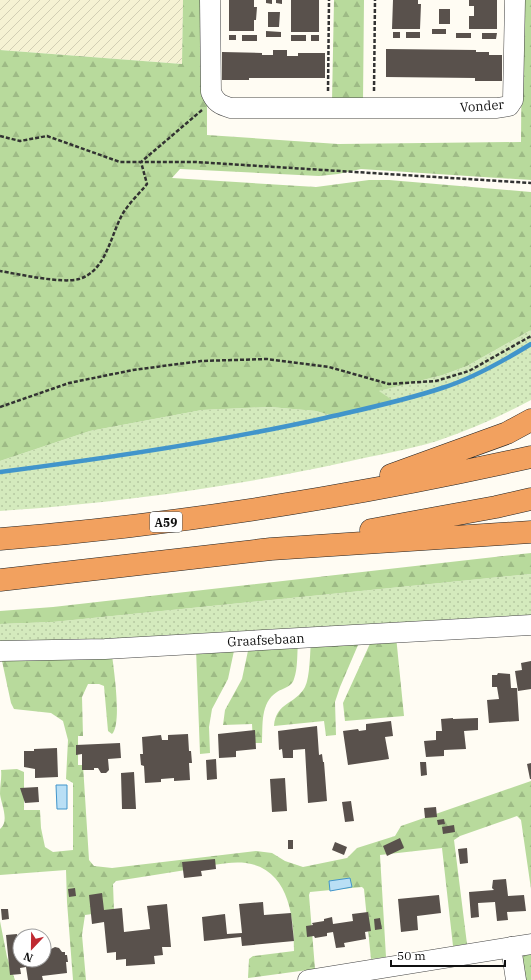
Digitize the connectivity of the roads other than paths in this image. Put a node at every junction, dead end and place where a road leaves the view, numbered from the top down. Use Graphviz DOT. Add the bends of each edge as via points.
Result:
graph roads {
  1 [pos="210,0"];
  2 [pos="515,0"];
  3 [pos="531,420"];
  4 [pos="531,457"];
  5 [pos="331,496"];
  6 [pos="531,499"];
  7 [pos="531,532"];
  8 [pos="0,539"];
  9 [pos="271,549"];
  10 [pos="0,580"];
  11 [pos="531,625"];
  12 [pos="0,651"];
  13 [pos="531,944"];
  14 [pos="512,947"];
  15 [pos="308,980"];
  16 [pos="516,980"];
  1 -- 2 [label="street, Vonder" via="211,92 220,105 231,108 509,106 513,100"];
  3 -- 5 [label="highway, A59" via="507,433"];
  4 -- 5 [label="highway, A59" via="434,479"];
  5 -- 8 [label="highway, A59" via="147,525"];
  6 -- 9 [label="highway"];
  7 -- 9 [label="highway"];
  9 -- 10 [label="highway"];
  11 -- 12 [label="street, Graafsebaan" via="105,649"];
  13 -- 14 [label="street"];
  14 -- 15 [label="street"];
  14 -- 16 [label="street"];
}
